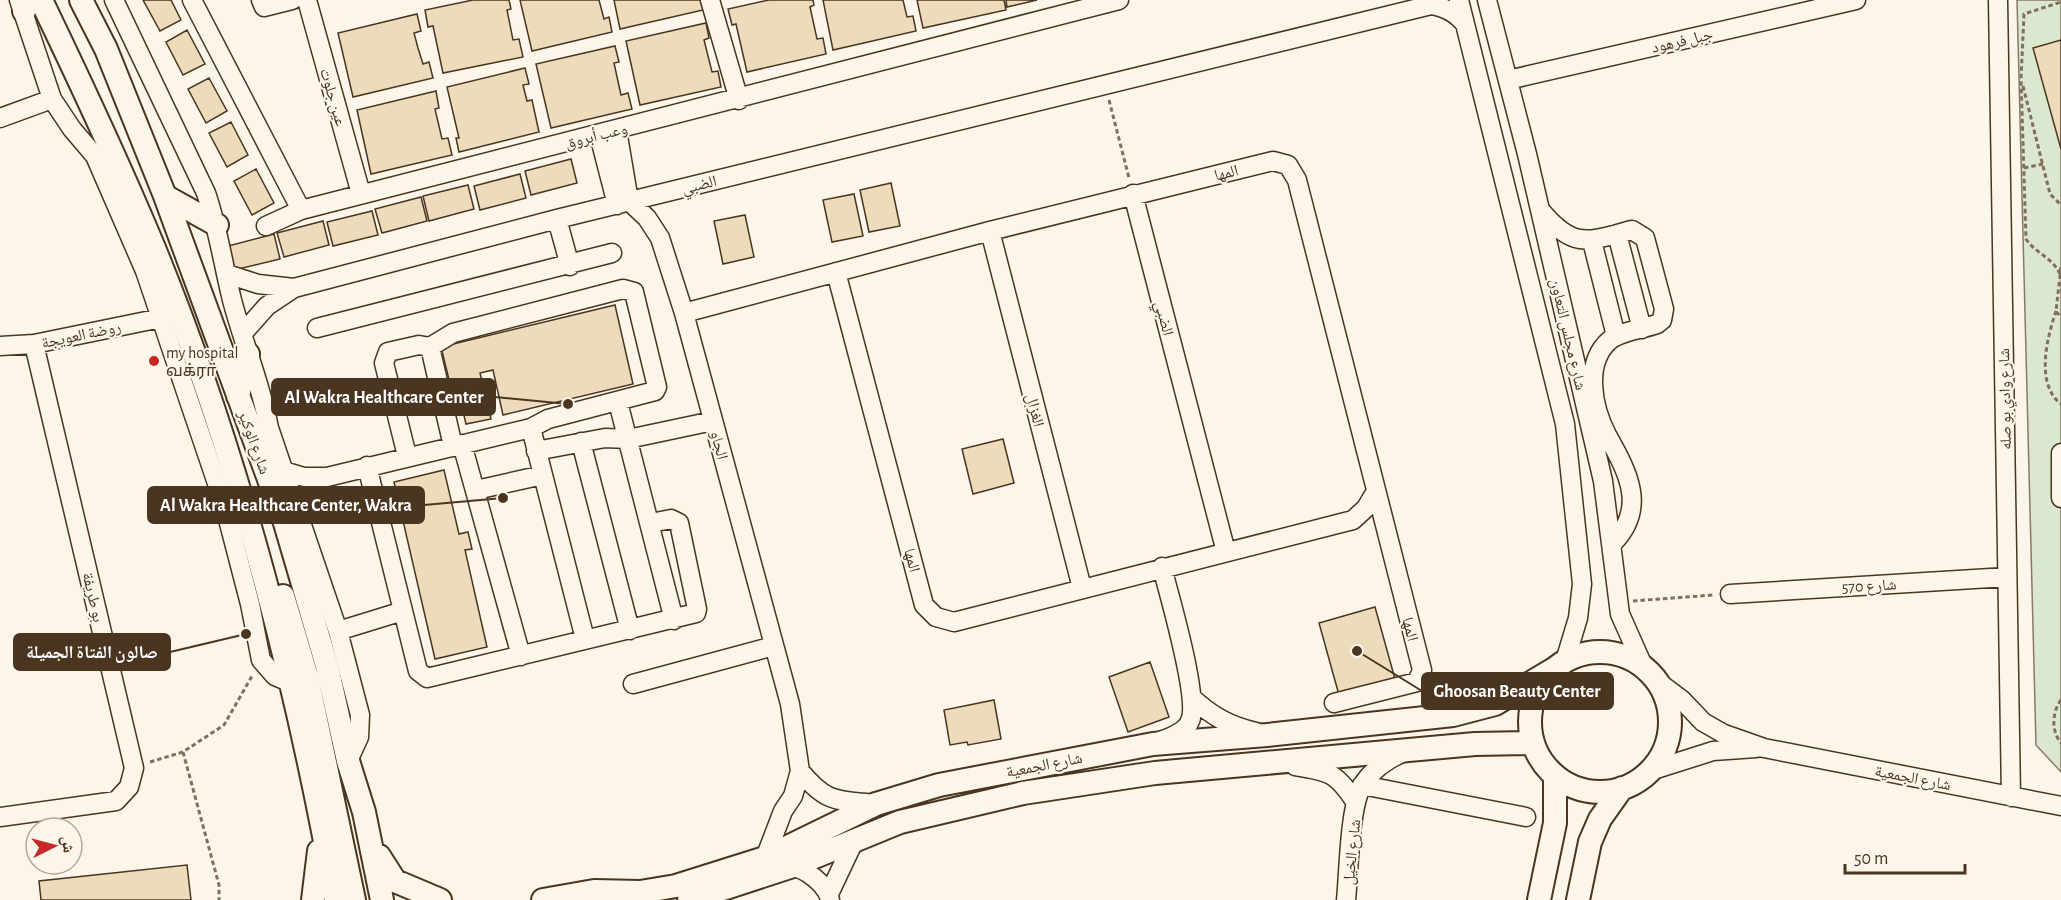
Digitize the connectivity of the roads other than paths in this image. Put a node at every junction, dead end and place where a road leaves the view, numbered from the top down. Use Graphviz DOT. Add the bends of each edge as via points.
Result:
graph roads {
  1 [pos="81,0"];
  2 [pos="114,0"];
  3 [pos="192,0"];
  4 [pos="261,0"];
  5 [pos="292,0"];
  6 [pos="307,0"];
  7 [pos="710,0"];
  8 [pos="1119,0"];
  9 [pos="1459,0"];
  10 [pos="1487,0"];
  11 [pos="1856,0"];
  12 [pos="1998,0"];
  13 [pos="1433,2"];
  14 [pos="28,3"];
  15 [pos="1465,24"];
  16 [pos="1508,80"];
  17 [pos="52,99"];
  18 [pos="739,100"];
  19 [pos="0,118"];
  20 [pos="608,132"];
  21 [pos="361,194"];
  22 [pos="1133,194"];
  23 [pos="165,196"];
  24 [pos="623,203"];
  25 [pos="1540,209"];
  26 [pos="301,210"];
  27 [pos="557,219"];
  28 [pos="217,225"];
  29 [pos="267,226"];
  30 [pos="990,231"];
  31 [pos="1617,234"];
  32 [pos="1592,241"];
  33 [pos="612,253"];
  34 [pos="570,266"];
  35 [pos="836,272"];
  36 [pos="226,274"];
  37 [pos="294,288"];
  38 [pos="684,313"];
  39 [pos="161,318"];
  40 [pos="317,328"];
  41 [pos="1642,329"];
  42 [pos="1616,336"];
  43 [pos="245,343"];
  44 [pos="34,344"];
  45 [pos="0,346"];
  46 [pos="430,346"];
  47 [pos="238,396"];
  48 [pos="618,402"];
  49 [pos="714,421"];
  50 [pos="531,428"];
  51 [pos="223,438"];
  52 [pos="628,438"];
  53 [pos="581,442"];
  54 [pos="458,445"];
  55 [pos="536,451"];
  56 [pos="2061,453"];
  57 [pos="407,456"];
  58 [pos="367,466"];
  59 [pos="284,471"];
  60 [pos="543,474"];
  61 [pos="476,490"];
  62 [pos="1376,491"];
  63 [pos="2061,498"];
  64 [pos="651,523"];
  65 [pos="1613,543"];
  66 [pos="1226,552"];
  67 [pos="1162,567"];
  68 [pos="2007,577"];
  69 [pos="1082,588"];
  70 [pos="1730,594"];
  71 [pos="403,611"];
  72 [pos="674,620"];
  73 [pos="630,630"];
  74 [pos="338,631"];
  75 [pos="585,639"];
  76 [pos="774,646"];
  77 [pos="521,656"];
  78 [pos="1559,665"];
  79 [pos="1651,675"];
  80 [pos="290,682"];
  81 [pos="633,684"];
  82 [pos="1192,698"];
  83 [pos="1334,703"];
  84 [pos="1267,735"];
  85 [pos="1533,743"];
  86 [pos="1153,744"];
  87 [pos="1764,748"];
  88 [pos="1411,750"];
  89 [pos="348,761"];
  90 [pos="1265,762"];
  91 [pos="800,771"];
  92 [pos="1650,771"];
  93 [pos="1555,776"];
  94 [pos="1362,785"];
  95 [pos="1622,789"];
  96 [pos="2011,797"];
  97 [pos="1356,803"];
  98 [pos="876,804"];
  99 [pos="2061,806"];
  100 [pos="364,812"];
  101 [pos="0,817"];
  102 [pos="1526,817"];
  103 [pos="321,819"];
  104 [pos="855,839"];
  105 [pos="765,858"];
  106 [pos="790,867"];
  107 [pos="830,897"];
  108 [pos="313,900"];
  109 [pos="336,900"];
  110 [pos="354,900"];
  111 [pos="382,900"];
  112 [pos="440,900"];
  113 [pos="543,900"];
  114 [pos="689,900"];
  115 [pos="1346,900"];
  116 [pos="1539,900"];
  117 [pos="1578,900"];
  1 -- 23 [label="main road, شارع الوكير" via="106,50"];
  2 -- 28 [label="street" via="206,193"];
  3 -- 26 [label="street"];
  4 -- 5 [label="street" via="264,7"];
  6 -- 21 [label="street, عين جلوت"];
  7 -- 18 [label="street"];
  8 -- 18 [label="street, وعب أبروق"];
  9 -- 15 [label="street, شارع مجلس التعاون"];
  10 -- 16 [label="street, شارع مجلس التعاون"];
  11 -- 16 [label="street, جبل فرهود"];
  12 -- 68 [label="street, شارع وادي بو صله"];
  13 -- 15 [label="street, الضبي" via="1456,14"];
  13 -- 24 [label="street, الضبي"];
  14 -- 17 [label="street, شارع الوكير"];
  14 -- 51 [label="main road, شارع الوكير" via="84,88 154,248"];
  15 -- 78 [label="street, شارع مجلس التعاون" via="1565,424 1582,584 1578,618"];
  16 -- 25 [label="street, شارع مجلس التعاون"];
  17 -- 19 [label="street"];
  17 -- 39 [label="street, شارع الوكير" via="95,156"];
  18 -- 20 [label="street, وعب أبروق"];
  20 -- 21 [label="street, وعب أبروق"];
  20 -- 24 [label="street"];
  21 -- 26 [label="street, وعب أبروق"];
  22 -- 30 [label="street, المها"];
  22 -- 62 [label="street, المها" via="1273,160 1288,165 1297,180"];
  22 -- 66 [label="street, الضبي"];
  23 -- 28 [label="main road"];
  23 -- 47 [label="main road, شارع الوكير"];
  24 -- 27 [label="street, الضبي"];
  24 -- 38 [label="street, الجاو" via="647,218 660,238"];
  25 -- 32 [label="street" via="1569,237"];
  25 -- 65 [label="street, شارع مجلس التعاون" via="1603,481"];
  26 -- 29 [label="street, وعب أبروق"];
  27 -- 34 [label="street"];
  27 -- 37 [label="street, الضبي"];
  28 -- 36 [label="street"];
  30 -- 35 [label="street, المها"];
  30 -- 69 [label="street, الغزال"];
  31 -- 32 [label="street"];
  31 -- 41 [label="street"];
  31 -- 41 [label="street" via="1632,230 1645,238 1664,309 1660,322"];
  32 -- 42 [label="street"];
  33 -- 34 [label="street"];
  34 -- 40 [label="street"];
  35 -- 38 [label="street, المها"];
  35 -- 69 [label="street, المها" via="924,605 936,616 954,622"];
  36 -- 37 [label="street, الضبي" via="258,284"];
  36 -- 43 [label="street"];
  37 -- 43 [label="street, الضبي" via="267,306"];
  38 -- 49 [label="street, الجاو"];
  39 -- 44 [label="street, روضة العويجة"];
  39 -- 80 [label="street, شارع الوكير" via="224,504 261,660 275,676"];
  41 -- 42 [label="street"];
  42 -- 65 [label="street" via="1598,356 1593,376 1601,422 1623,462 1630,489 1626,530"];
  43 -- 47 [label="main road"];
  43 -- 59 [label="street"];
  44 -- 45 [label="street, روضة العويجة"];
  44 -- 101 [label="street, بو طريفة" via="134,768 129,787 116,801"];
  46 -- 48 [label="street" via="453,333 630,289 634,292 657,387 655,391"];
  46 -- 54 [label="street"];
  46 -- 57 [label="street" via="388,352 384,363"];
  47 -- 89 [label="main road, شارع الوكير" via="285,523 327,666"];
  48 -- 50 [label="street" via="548,419"];
  48 -- 52 [label="street"];
  49 -- 52 [label="street"];
  49 -- 76 [label="street, الجاو"];
  50 -- 54 [label="street"];
  50 -- 55 [label="street"];
  51 -- 80 [label="main road, شارع الوكير"];
  51 -- 110 [label="main road" via="269,549 307,677"];
  52 -- 53 [label="street"];
  52 -- 64 [label="street"];
  53 -- 55 [label="street"];
  53 -- 73 [label="street"];
  54 -- 57 [label="street"];
  54 -- 61 [label="street"];
  55 -- 60 [label="street"];
  56 -- 63 [label="street"];
  57 -- 58 [label="street"];
  58 -- 59 [label="street" via="327,477 304,477"];
  58 -- 71 [label="street"];
  59 -- 74 [label="street"];
  60 -- 61 [label="street"];
  60 -- 75 [label="street"];
  61 -- 77 [label="street"];
  62 -- 66 [label="street, المها" via="1353,520"];
  62 -- 83 [label="street, المها" via="1422,670 1417,682"];
  64 -- 72 [label="street"];
  64 -- 72 [label="street" via="671,519 679,523 697,609 696,613"];
  65 -- 79 [label="street, شارع مجلس التعاون" via="1620,614"];
  66 -- 67 [label="street, المها"];
  67 -- 69 [label="street, المها"];
  67 -- 82 [label="street"];
  68 -- 70 [label="street, شارع 570"];
  68 -- 96 [label="street, شارع وادي بو صله"];
  71 -- 74 [label="street"];
  71 -- 77 [label="street" via="418,671 427,678"];
  72 -- 73 [label="street"];
  73 -- 75 [label="street"];
  74 -- 89 [label="street" via="360,715 359,737"];
  75 -- 77 [label="street"];
  76 -- 81 [label="street"];
  76 -- 91 [label="street, الجاو" via="790,704"];
  78 -- 79 [label="main road" via="1584,653 1605,652 1626,657"];
  78 -- 84 [label="main road, شارع الجمعية" via="1495,704 1453,715"];
  78 -- 85 [label="main road" via="1541,684 1533,703"];
  79 -- 87 [label="street, شارع الجمعية" via="1703,722"];
  79 -- 92 [label="main road" via="1667,704 1669,728 1663,751"];
  80 -- 103 [label="main road, شارع الوكير"];
  82 -- 84 [label="street" via="1231,726"];
  82 -- 86 [label="street" via="1190,721 1178,734"];
  84 -- 86 [label="main road, شارع الجمعية"];
  85 -- 88 [label="main road, شارع الجمعية"];
  85 -- 93 [label="main road"];
  86 -- 98 [label="main road, شارع الجمعية" via="939,785"];
  87 -- 92 [label="street, شارع الجمعية" via="1713,751"];
  87 -- 96 [label="street, شارع الجمعية"];
  88 -- 90 [label="main road, شارع الجمعية"];
  88 -- 94 [label="street, شارع الخيل" via="1383,762"];
  89 -- 100 [label="main road, شارع الوكير"];
  90 -- 97 [label="street, شارع الخيل" via="1322,770 1343,782"];
  90 -- 104 [label="main road, شارع الجمعية" via="1155,773 1023,794 900,822"];
  91 -- 98 [label="street" via="830,799"];
  91 -- 105 [label="street, الجاو"];
  92 -- 95 [label="main road"];
  93 -- 95 [label="main road" via="1575,788 1598,792"];
  93 -- 116 [label="main road" via="1555,823"];
  94 -- 97 [label="street, شارع الخيل"];
  94 -- 102 [label="street"];
  95 -- 117 [label="main road" via="1600,819 1590,842"];
  96 -- 99 [label="street, شارع الجمعية"];
  97 -- 115 [label="street, شارع الخيل"];
  98 -- 105 [label="main road, شارع الجمعية"];
  100 -- 111 [label="main road, شارع الوكير"];
  100 -- 112 [label="main road" via="381,862 395,881"];
  103 -- 108 [label="main road"];
  103 -- 109 [label="main road, شارع الوكير"];
  104 -- 106 [label="main road, شارع الجمعية"];
  104 -- 107 [label="street"];
  105 -- 113 [label="main road, شارع الجمعية" via="676,886 640,892 594,891"];
  106 -- 107 [label="street" via="813,877"];
  106 -- 114 [label="main road, شارع الجمعية"];
}
